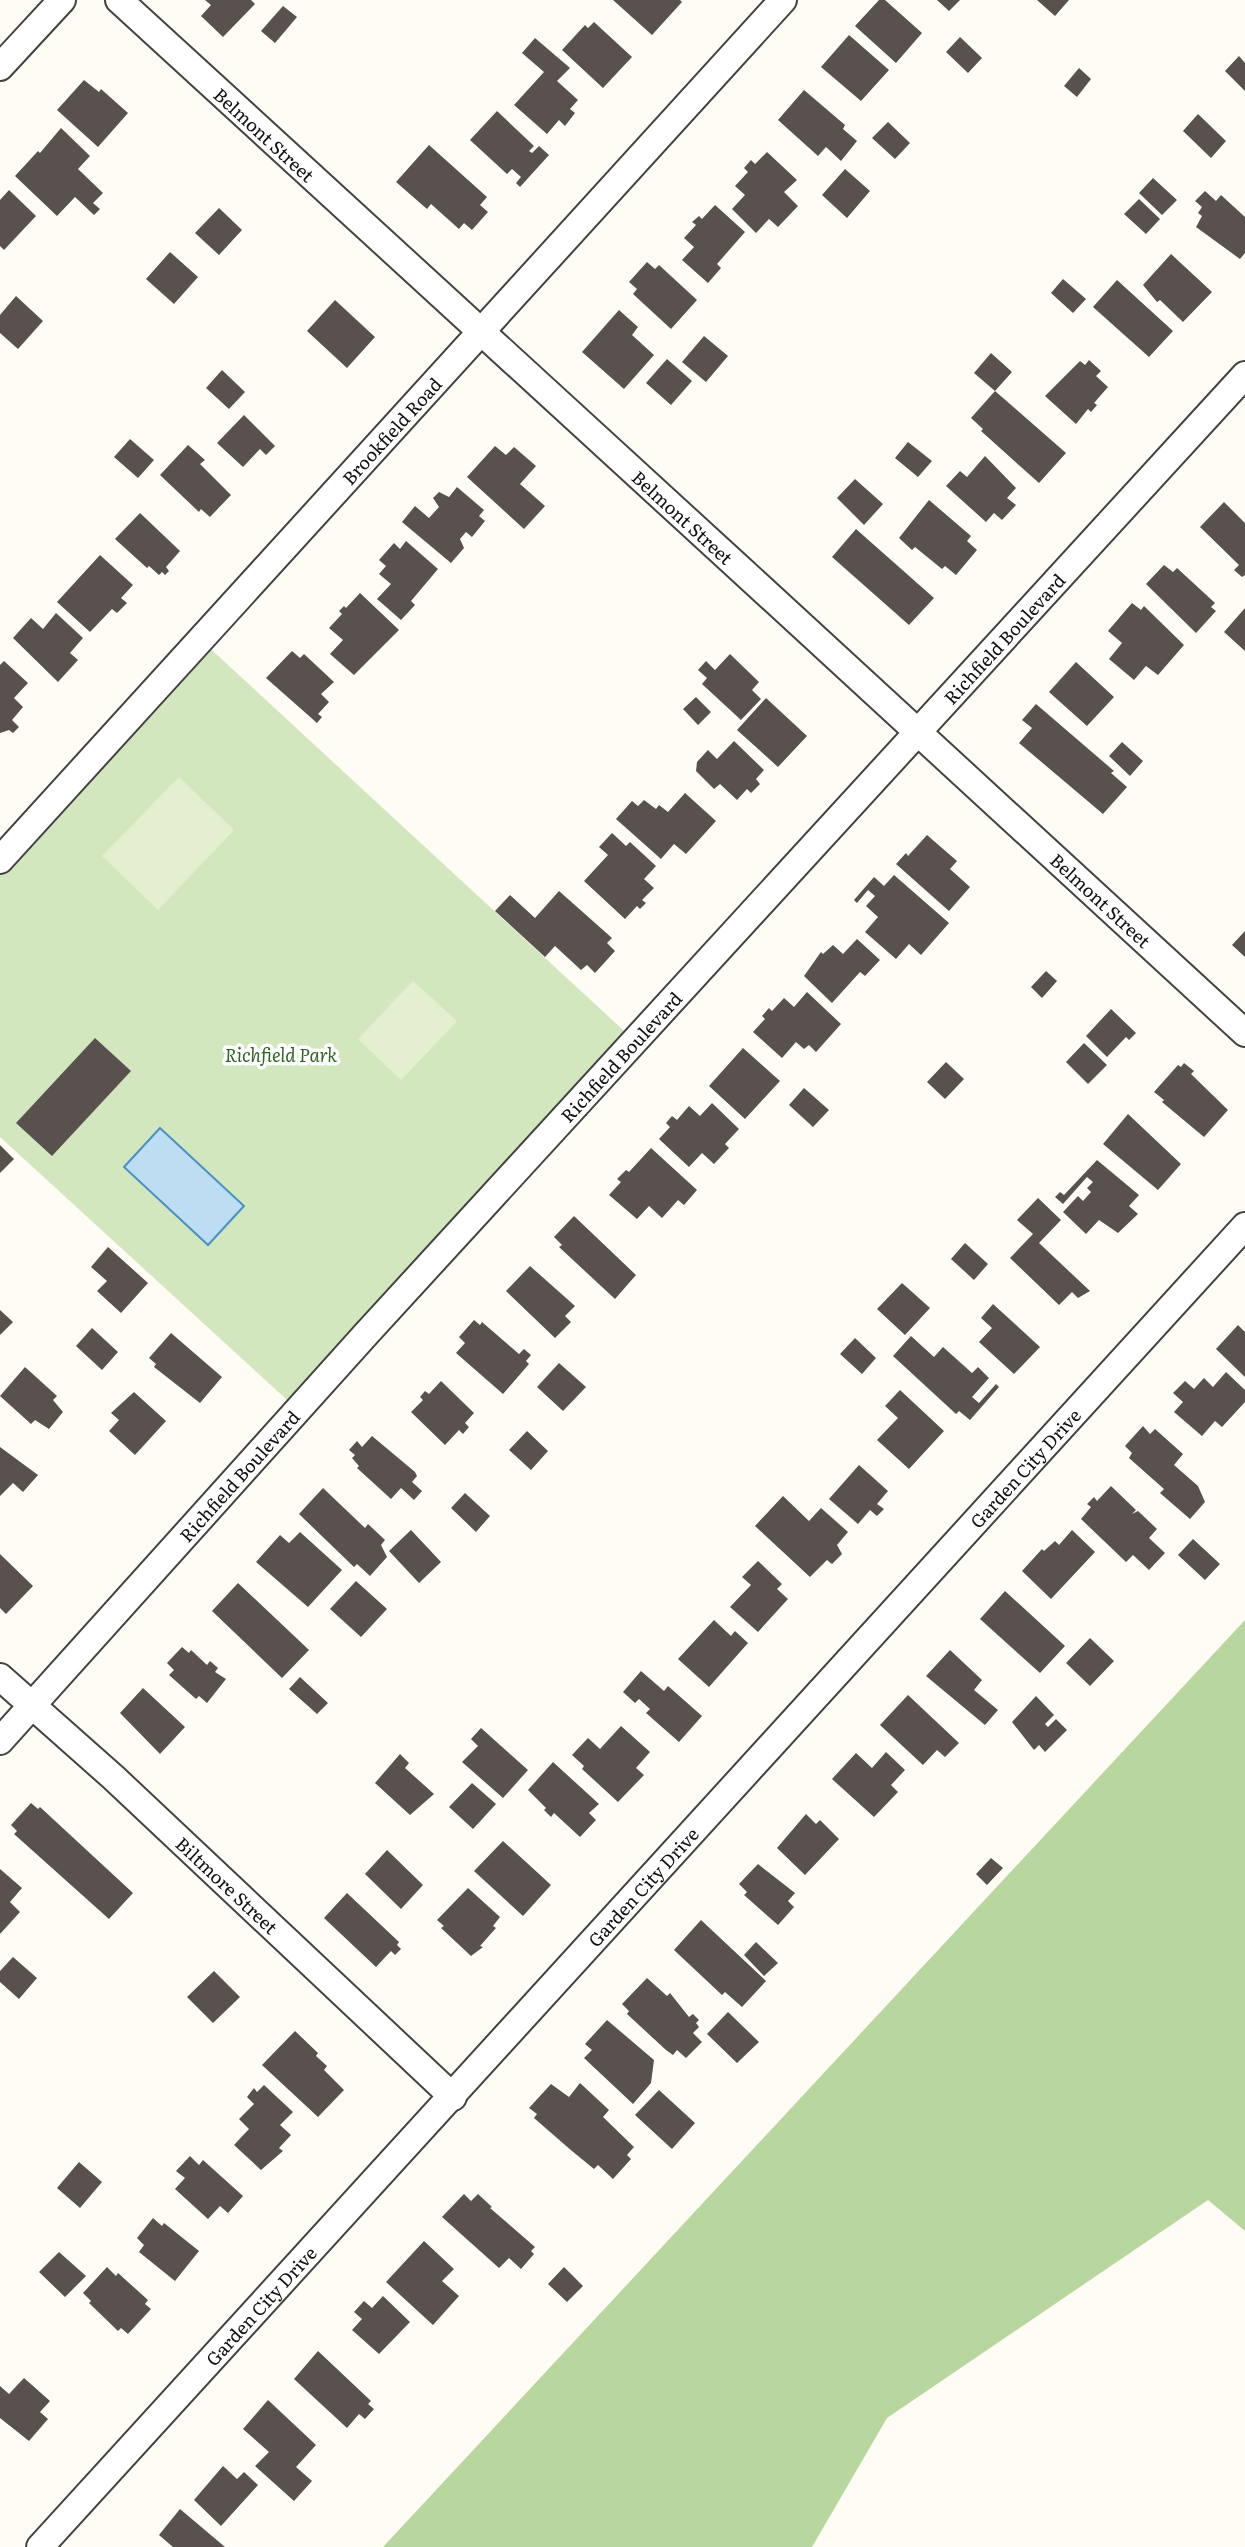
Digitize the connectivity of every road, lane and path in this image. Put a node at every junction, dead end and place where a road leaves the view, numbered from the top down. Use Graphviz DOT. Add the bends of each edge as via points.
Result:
graph roads {
  1 [pos="62,0"];
  2 [pos="119,0"];
  3 [pos="783,0"];
  4 [pos="0,67"];
  5 [pos="480,334"];
  6 [pos="1245,375"];
  7 [pos="920,731"];
  8 [pos="0,860"];
  9 [pos="1245,1033"];
  10 [pos="1245,1226"];
  11 [pos="0,1677"];
  12 [pos="32,1706"];
  13 [pos="0,1741"];
  14 [pos="453,2097"];
  15 [pos="40,2547"];
  1 -- 4 [label="street"];
  2 -- 5 [label="street, Belmont Street"];
  3 -- 5 [label="street, Brookfield Road"];
  5 -- 7 [label="street, Belmont Street"];
  5 -- 8 [label="street, Brookfield Road"];
  6 -- 7 [label="street, Richfield Boulevard"];
  7 -- 9 [label="street, Belmont Street"];
  7 -- 12 [label="street, Richfield Boulevard"];
  10 -- 14 [label="street, Garden City Drive"];
  11 -- 12 [label="street, Biltmore Street"];
  12 -- 13 [label="street, Richfield Boulevard"];
  12 -- 14 [label="street, Biltmore Street"];
  14 -- 15 [label="street, Garden City Drive"];
}
